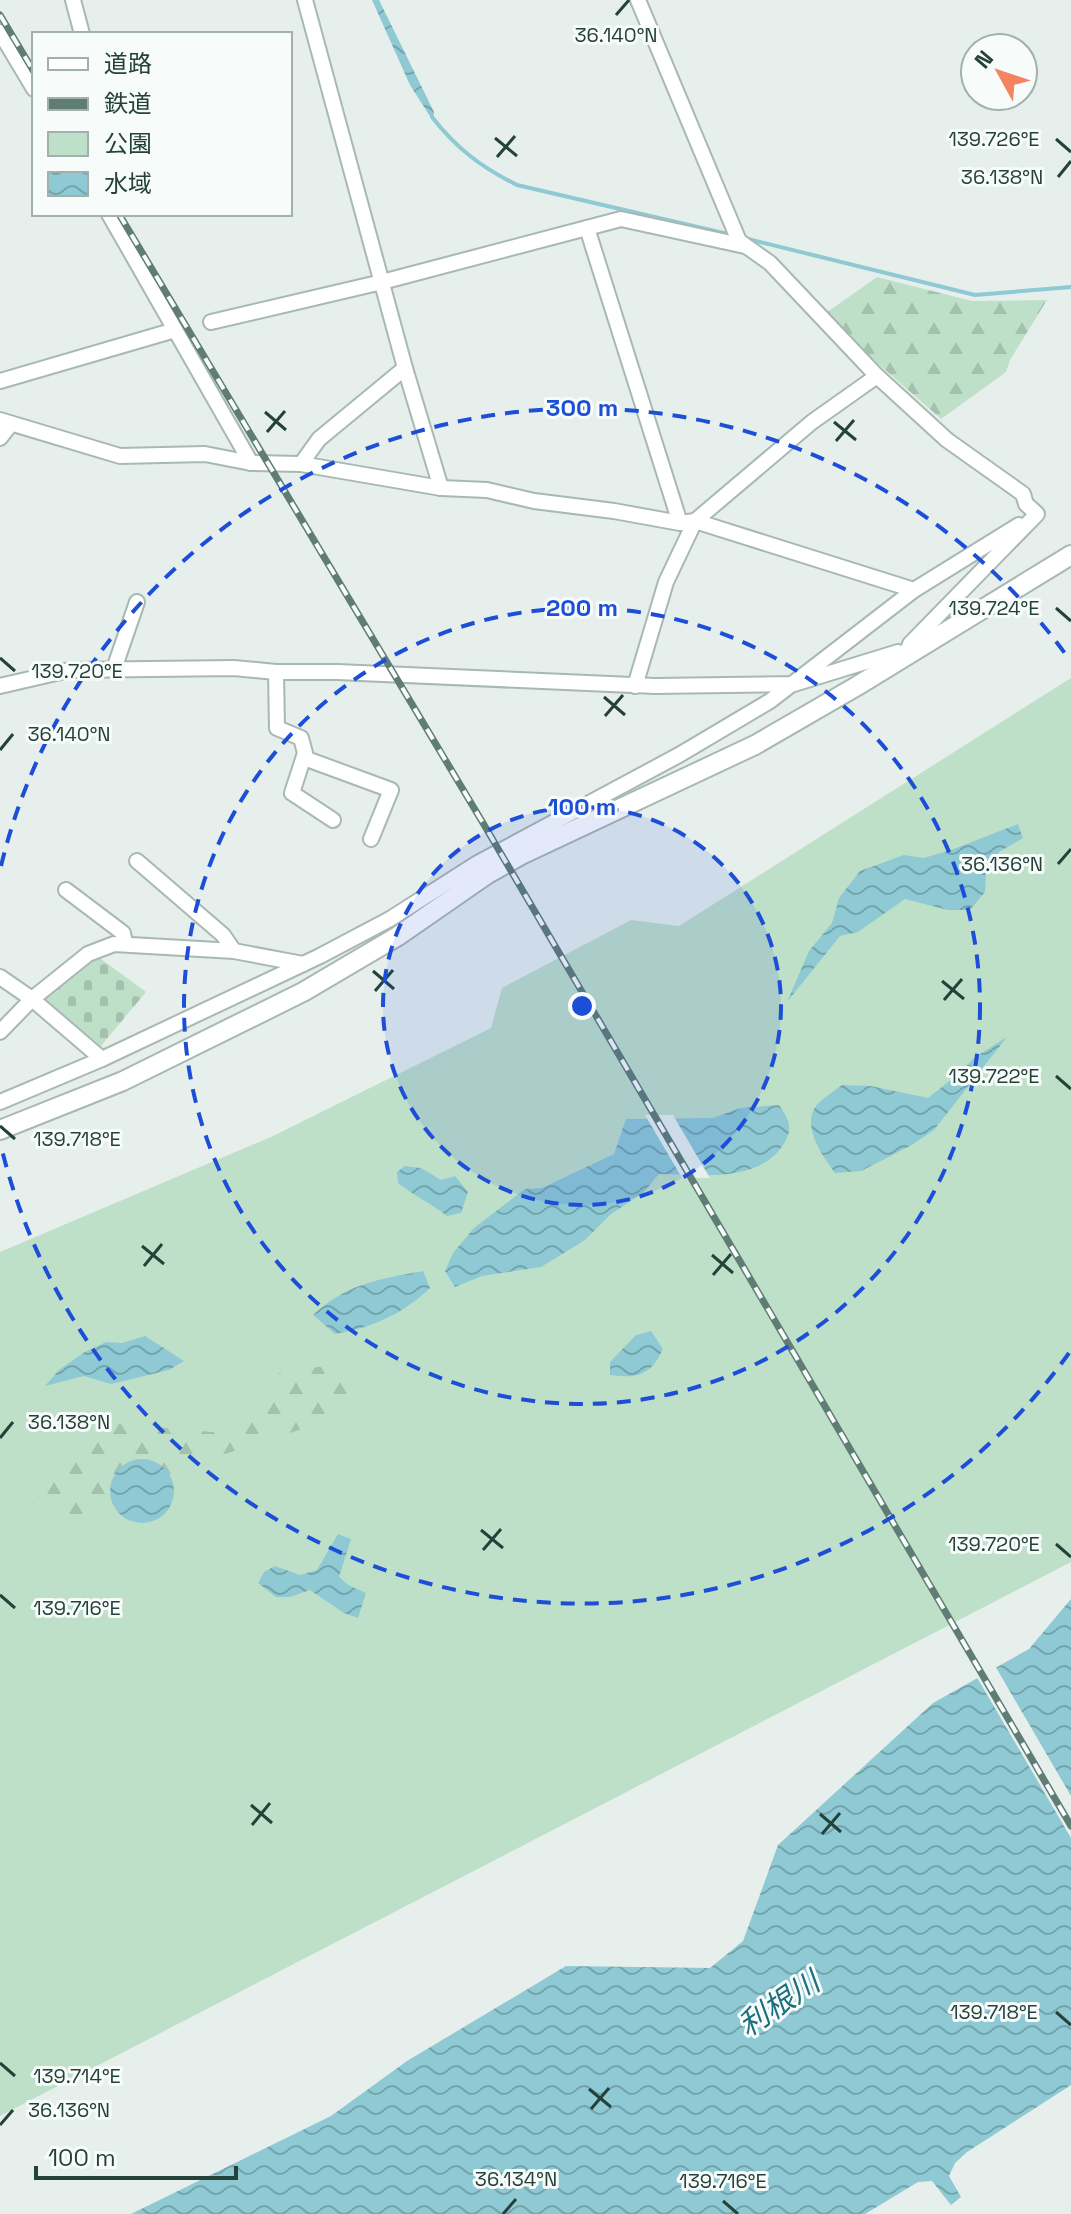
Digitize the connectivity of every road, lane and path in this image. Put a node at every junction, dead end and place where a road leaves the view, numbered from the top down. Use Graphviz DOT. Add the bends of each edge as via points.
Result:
graph roads {
  1 [pos="73,0"];
  2 [pos="305,0"];
  3 [pos="638,0"];
  4 [pos="0,32"];
  5 [pos="81,32"];
  6 [pos="32,86"];
  7 [pos="110,216"];
  8 [pos="587,228"];
  9 [pos="740,239"];
  10 [pos="382,282"];
  11 [pos="211,322"];
  12 [pos="175,330"];
  13 [pos="405,368"];
  14 [pos="877,376"];
  15 [pos="0,381"];
  16 [pos="6,422"];
  17 [pos="0,438"];
  18 [pos="251,463"];
  19 [pos="301,464"];
  20 [pos="441,488"];
  21 [pos="1037,514"];
  22 [pos="687,522"];
  23 [pos="1071,555"];
  24 [pos="914,590"];
  25 [pos="137,602"];
  26 [pos="905,657"];
  27 [pos="114,669"];
  28 [pos="276,672"];
  29 [pos="794,684"];
  30 [pos="0,686"];
  31 [pos="635,686"];
  32 [pos="304,758"];
  33 [pos="333,820"];
  34 [pos="371,839"];
  35 [pos="137,861"];
  36 [pos="66,890"];
  37 [pos="125,943"];
  38 [pos="234,951"];
  39 [pos="303,964"];
  40 [pos="0,977"];
  41 [pos="32,999"];
  42 [pos="0,1032"];
  43 [pos="102,1059"];
  44 [pos="0,1102"];
  45 [pos="0,1130"];
  1 -- 5 [label="street"];
  2 -- 10 [label="street"];
  3 -- 9 [label="street"];
  4 -- 6 [label="street"];
  7 -- 12 [label="street"];
  8 -- 9 [label="street" via="621,219"];
  8 -- 10 [label="street"];
  8 -- 22 [label="street"];
  9 -- 14 [label="street" via="770,263"];
  10 -- 11 [label="street"];
  10 -- 13 [label="street"];
  12 -- 15 [label="street"];
  12 -- 18 [label="street"];
  13 -- 19 [label="street" via="319,439"];
  13 -- 20 [label="street"];
  14 -- 21 [label="street" via="947,440 1023,494"];
  14 -- 22 [label="street"];
  16 -- 17 [label="street"];
  16 -- 18 [label="street" via="120,456 205,454"];
  18 -- 19 [label="street"];
  19 -- 20 [label="street"];
  20 -- 22 [label="street" via="487,490"];
  21 -- 24 [label="street"];
  21 -- 26 [label="street" via="910,644"];
  22 -- 24 [label="street"];
  22 -- 31 [label="street"];
  23 -- 26 [label="street"];
  24 -- 29 [label="street"];
  25 -- 27 [label="street"];
  26 -- 29 [label="street" via="898,652"];
  26 -- 45 [label="street" via="755,745 523,854 303,992 123,1081"];
  27 -- 28 [label="street"];
  27 -- 30 [label="street" via="69,670"];
  28 -- 31 [label="street"];
  28 -- 32 [label="street" via="277,728 301,738"];
  29 -- 31 [label="street"];
  29 -- 39 [label="street" via="679,755"];
  32 -- 33 [label="street" via="292,793"];
  32 -- 34 [label="street" via="391,790"];
  35 -- 38 [label="street" via="223,935"];
  36 -- 37 [label="street" via="123,933"];
  37 -- 38 [label="street"];
  37 -- 41 [label="street" via="88,954"];
  38 -- 39 [label="street"];
  39 -- 43 [label="street"];
  40 -- 41 [label="street"];
  41 -- 42 [label="street"];
  41 -- 43 [label="street"];
  43 -- 44 [label="street"];
}
